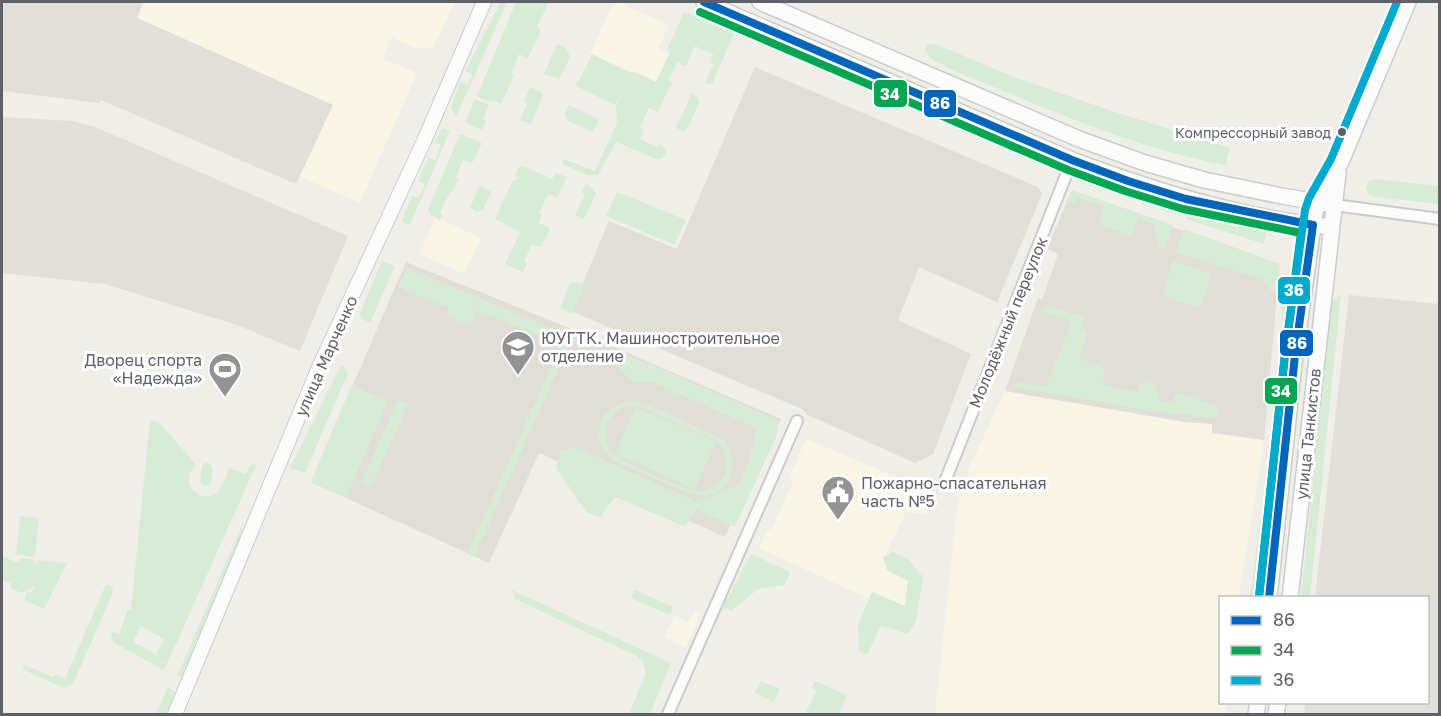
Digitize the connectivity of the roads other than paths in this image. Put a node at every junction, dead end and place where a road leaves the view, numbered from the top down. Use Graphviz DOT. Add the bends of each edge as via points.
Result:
graph roads {
  1 [pos="484,2"];
  2 [pos="704,2"];
  3 [pos="760,2"];
  4 [pos="1408,2"];
  5 [pos="1072,160"];
  6 [pos="1340,164"];
  7 [pos="1318,202"];
  8 [pos="1334,205"];
  9 [pos="1354,208"];
  10 [pos="1440,219"];
  11 [pos="1312,225"];
  12 [pos="1331,226"];
  13 [pos="797,421"];
  14 [pos="944,484"];
  15 [pos="1269,596"];
  16 [pos="1290,596"];
  17 [pos="175,714"];
  18 [pos="668,714"];
  1 -- 17 [label="street, улица Марченко" via="305,401"];
  2 -- 5 [label="main road"];
  3 -- 7 [label="main road" via="1079,139 1145,163 1204,180"];
  4 -- 6 [label="main road, улица Танкистов"];
  5 -- 11 [label="main road" via="1186,198"];
  5 -- 14 [label="street, Молодёжный переулок"];
  6 -- 7 [label="main road, улица Танкистов"];
  6 -- 8 [label="main road, улица Танкистов"];
  7 -- 8 [label="main road"];
  7 -- 11 [label="main road, улица Танкистов"];
  8 -- 9 [label="street"];
  8 -- 12 [label="main road, улица Танкистов"];
  9 -- 10 [label="street"];
  9 -- 12 [label="street"];
  11 -- 12 [label="main road"];
  11 -- 15 [label="main road, улица Танкистов"];
  12 -- 16 [label="main road, улица Танкистов"];
  13 -- 18 [label="street"];
}
